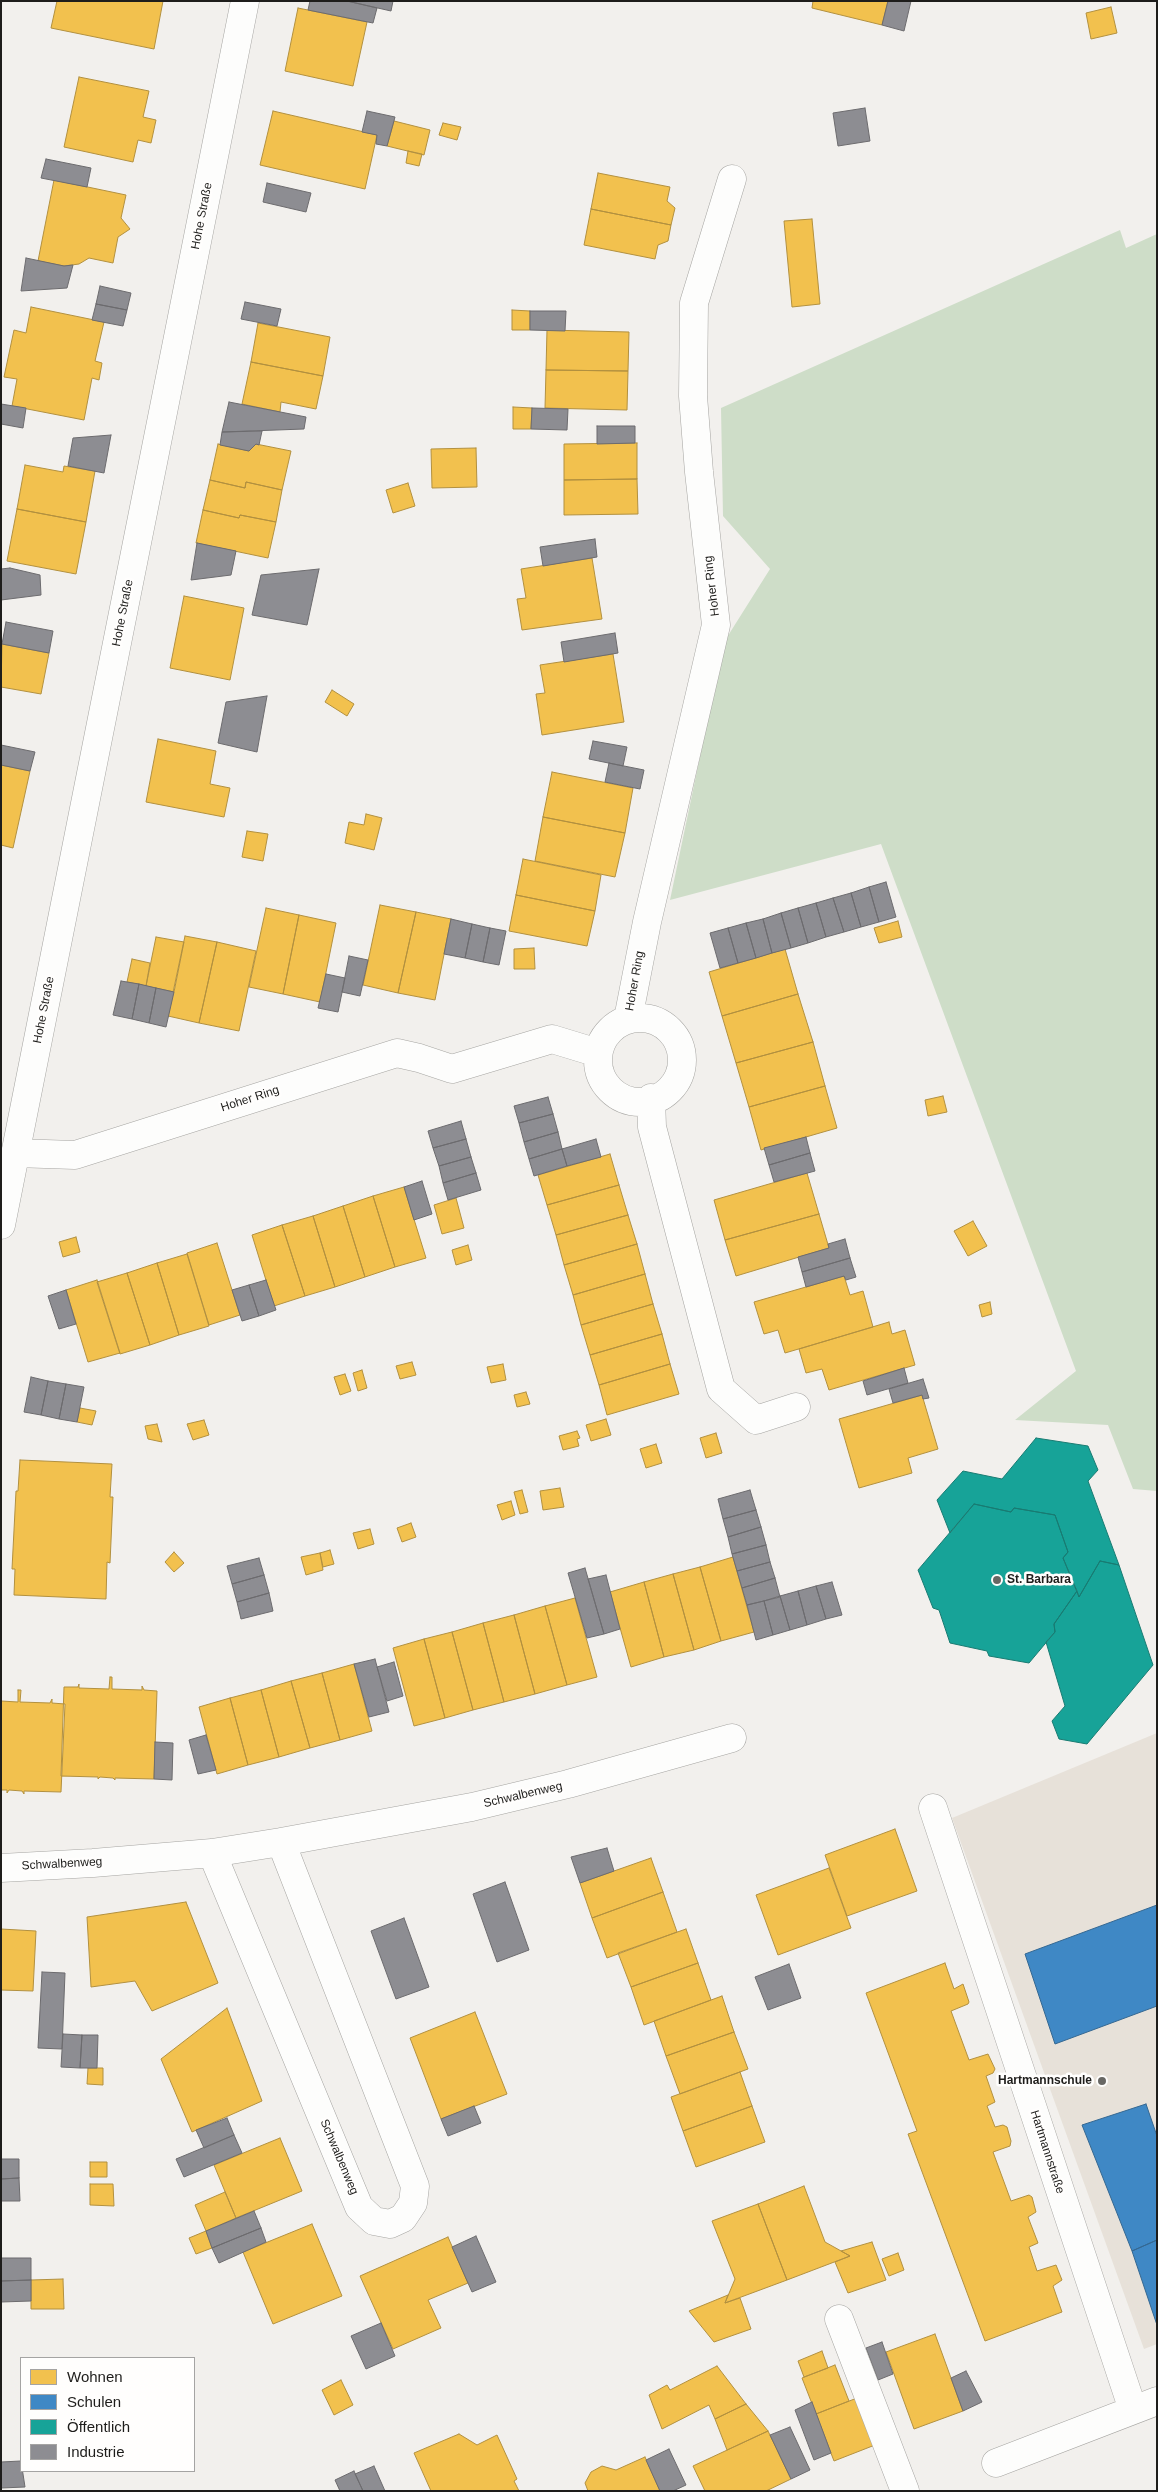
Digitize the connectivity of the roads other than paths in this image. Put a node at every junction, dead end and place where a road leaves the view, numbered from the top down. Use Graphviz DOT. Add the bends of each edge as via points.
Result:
graph roads {
  1 [pos="245,1"];
  2 [pos="732,179"];
  3 [pos="628,1019"];
  4 [pos="598,1053"];
  5 [pos="651,1098"];
  6 [pos="15,1153"];
  7 [pos="1,1225"];
  8 [pos="796,1407"];
  9 [pos="732,1738"];
  10 [pos="933,1808"];
  11 [pos="281,1842"];
  12 [pos="212,1852"];
  13 [pos="1,1868"];
  14 [pos="839,2319"];
  15 [pos="1145,2406"];
  16 [pos="996,2463"];
  17 [pos="905,2491"];
  1 -- 6 [label="street, Hohe Straße"];
  2 -- 3 [label="street, Hoher Ring" via="694,303 693,396 698,472 716,625 647,922"];
  3 -- 4 [label="street, Hoher Ring" via="608,1032"];
  3 -- 5 [label="street, Hoher Ring" via="652,1020 663,1025 672,1032 682,1054 678,1077 672,1087 663,1095"];
  4 -- 5 [label="street, Hoher Ring" via="601,1077 617,1095 640,1102"];
  4 -- 6 [label="street, Hoher Ring" via="552,1039 452,1069 397,1053 75,1155"];
  5 -- 8 [label="street" via="652,1127 721,1389 756,1420"];
  6 -- 7 [label="street, Hohe Straße"];
  9 -- 11 [label="street, Schwalbenweg" via="472,1807"];
  10 -- 15 [label="street, Hartmannstraße"];
  11 -- 12 [label="street, Schwalbenweg"];
  11 -- 12 [label="street, Schwalbenweg" via="415,2186 413,2203 404,2218 390,2224 374,2221 359,2207"];
  12 -- 13 [label="street, Schwalbenweg"];
  14 -- 17 [label="street"];
  15 -- 16 [label="street, Hartmannstraße"];
}
